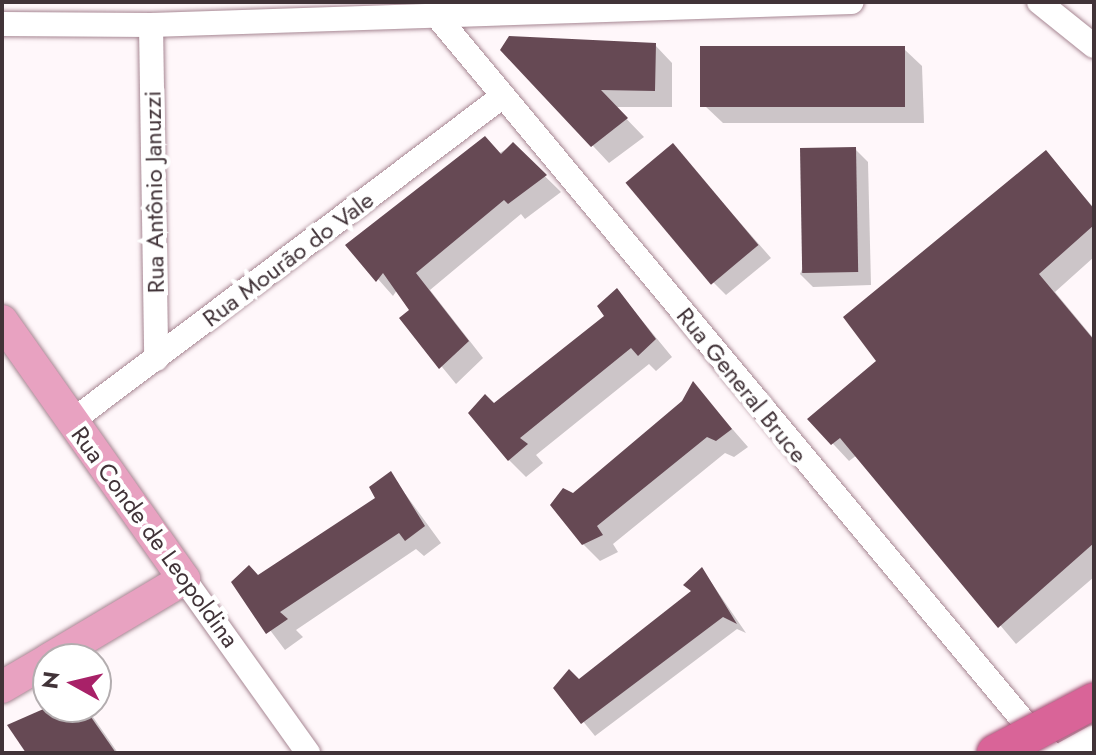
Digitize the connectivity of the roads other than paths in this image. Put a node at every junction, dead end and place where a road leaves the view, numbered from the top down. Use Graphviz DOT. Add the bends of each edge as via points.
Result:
graph roads {
  1 [pos="852,2"];
  2 [pos="1039,2"];
  3 [pos="436,15"];
  4 [pos="2,24"];
  5 [pos="151,25"];
  6 [pos="1094,46"];
  7 [pos="503,96"];
  8 [pos="2,321"];
  9 [pos="156,359"];
  10 [pos="72,421"];
  11 [pos="184,579"];
  12 [pos="76,643"];
  13 [pos="32,669"];
  14 [pos="2,687"];
  15 [pos="1094,701"];
  16 [pos="1094,713"];
  17 [pos="1094,737"];
  18 [pos="308,753"];
  19 [pos="995,753"];
  20 [pos="1016,753"];
  21 [pos="1050,753"];
  22 [pos="1065,753"];
  1 -- 3 [label="street"];
  2 -- 6 [label="street"];
  3 -- 5 [label="street"];
  3 -- 7 [label="street, Rua General Bruce"];
  4 -- 5 [label="street"];
  5 -- 9 [label="street, Rua Antônio Januzzi"];
  7 -- 9 [label="street, Rua Mourão do Vale"];
  7 -- 21 [label="street, Rua General Bruce"];
  8 -- 10 [label="main road, Rua Conde de Leopoldina"];
  9 -- 10 [label="street, Rua Mourão do Vale"];
  10 -- 11 [label="main road, Rua Conde de Leopoldina"];
  11 -- 12 [label="main road"];
  11 -- 18 [label="street, Rua Conde de Leopoldina"];
  13 -- 14 [label="main road"];
  15 -- 19 [label="highway, bridge"];
  16 -- 20 [label="highway"];
  17 -- 22 [label="street"];
}
